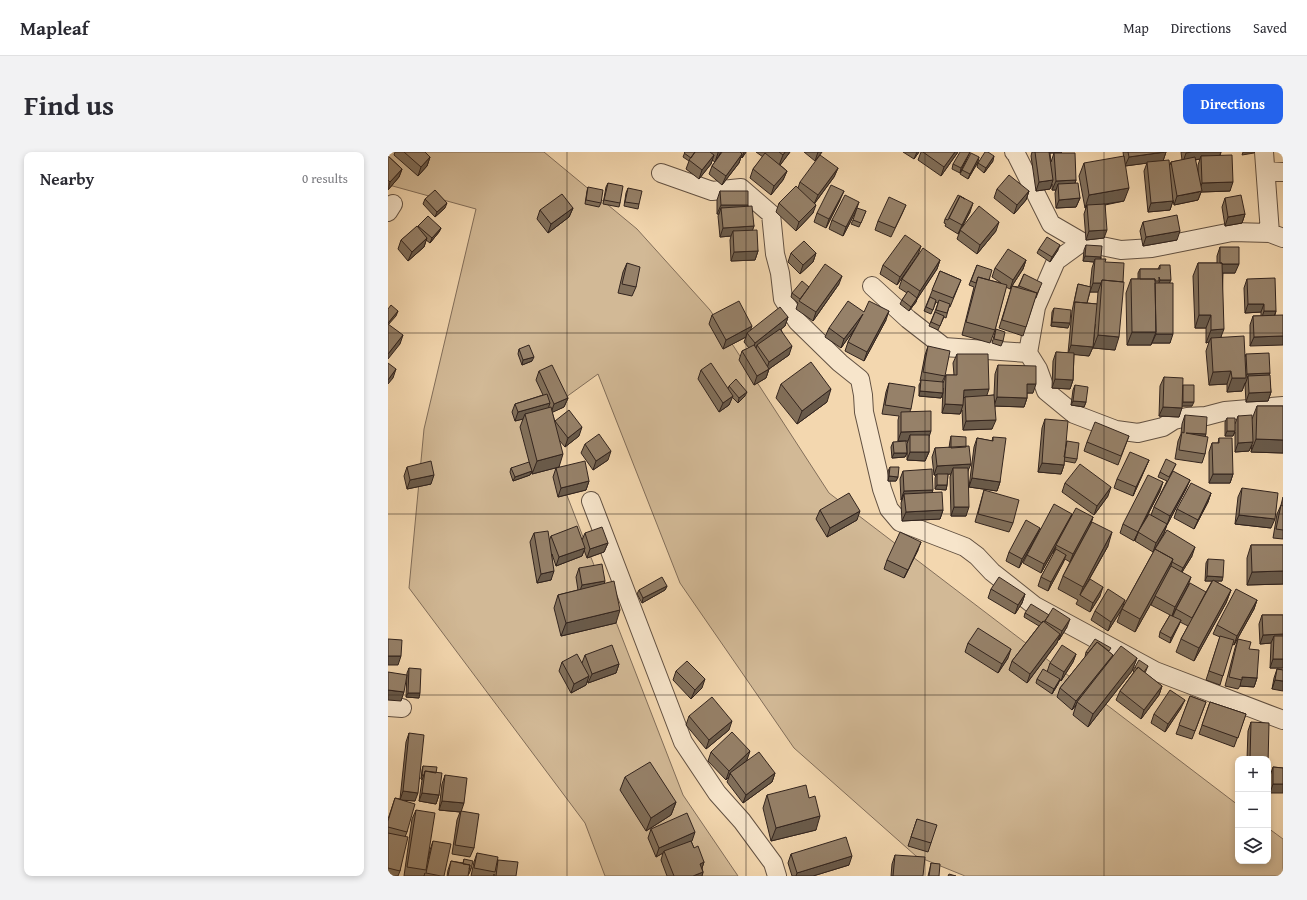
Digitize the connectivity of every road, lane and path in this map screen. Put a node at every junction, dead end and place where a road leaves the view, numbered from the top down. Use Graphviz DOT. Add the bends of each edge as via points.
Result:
graph roads {
  1 [pos="1014,152"];
  2 [pos="1264,152"];
  3 [pos="1275,171"];
  4 [pos="661,173"];
  5 [pos="1277,235"];
  6 [pos="1082,242"];
  7 [pos="872,286"];
  8 [pos="1028,353"];
  9 [pos="1283,406"];
  10 [pos="591,501"];
  11 [pos="1283,720"];
  12 [pos="777,876"];
  1 -- 6 [label="street" via="1051,224"];
  2 -- 3 [label="street"];
  3 -- 5 [label="street"];
  4 -- 11 [label="street" via="712,191 740,188 771,214 783,298 797,321 860,379 864,412 882,489 889,509 900,522 965,547 1035,606 1155,671"];
  5 -- 6 [label="street" via="1232,232 1152,248 1122,250"];
  6 -- 8 [label="street" via="1056,261 1036,307"];
  7 -- 8 [label="street" via="908,320 944,347"];
  8 -- 9 [label="street" via="1038,369 1046,391 1074,414 1116,430 1138,433 1163,427 1174,420 1187,417"];
  10 -- 12 [label="street" via="683,742 717,793 742,820 773,863"];
}
